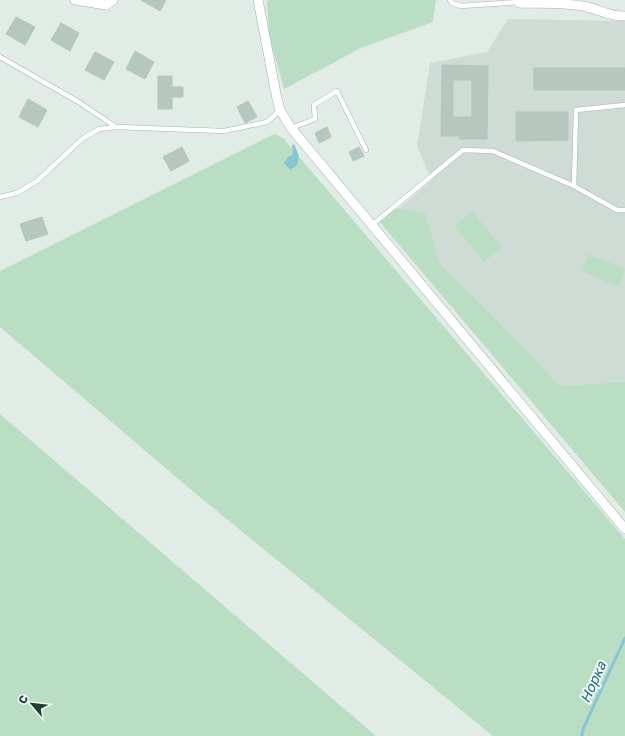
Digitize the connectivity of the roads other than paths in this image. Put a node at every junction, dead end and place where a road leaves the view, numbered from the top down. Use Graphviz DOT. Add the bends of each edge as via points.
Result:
graph roads {
  1 [pos="75,0"];
  2 [pos="258,0"];
  3 [pos="450,0"];
  4 [pos="113,1"];
  5 [pos="519,1"];
  6 [pos="625,16"];
  7 [pos="0,57"];
  8 [pos="625,105"];
  9 [pos="280,110"];
  10 [pos="116,127"];
  11 [pos="291,128"];
  12 [pos="366,150"];
  13 [pos="574,186"];
  14 [pos="0,197"];
  15 [pos="625,210"];
  16 [pos="372,225"];
  17 [pos="625,529"];
  1 -- 4 [label="street" via="102,5"];
  2 -- 9 [label="street" via="268,62"];
  3 -- 5 [label="lane" via="461,6"];
  5 -- 6 [label="street" via="588,7 614,16"];
  7 -- 10 [label="lane" via="77,101"];
  8 -- 13 [label="lane" via="576,110"];
  9 -- 10 [label="lane" via="267,122 224,131"];
  9 -- 11 [label="street"];
  10 -- 14 [label="lane" via="93,132 37,181 17,193"];
  11 -- 12 [label="lane" via="315,119 314,105 337,91"];
  11 -- 16 [label="street"];
  13 -- 15 [label="lane" via="617,210"];
  13 -- 16 [label="lane" via="493,151 463,150"];
  16 -- 17 [label="street"];
}
